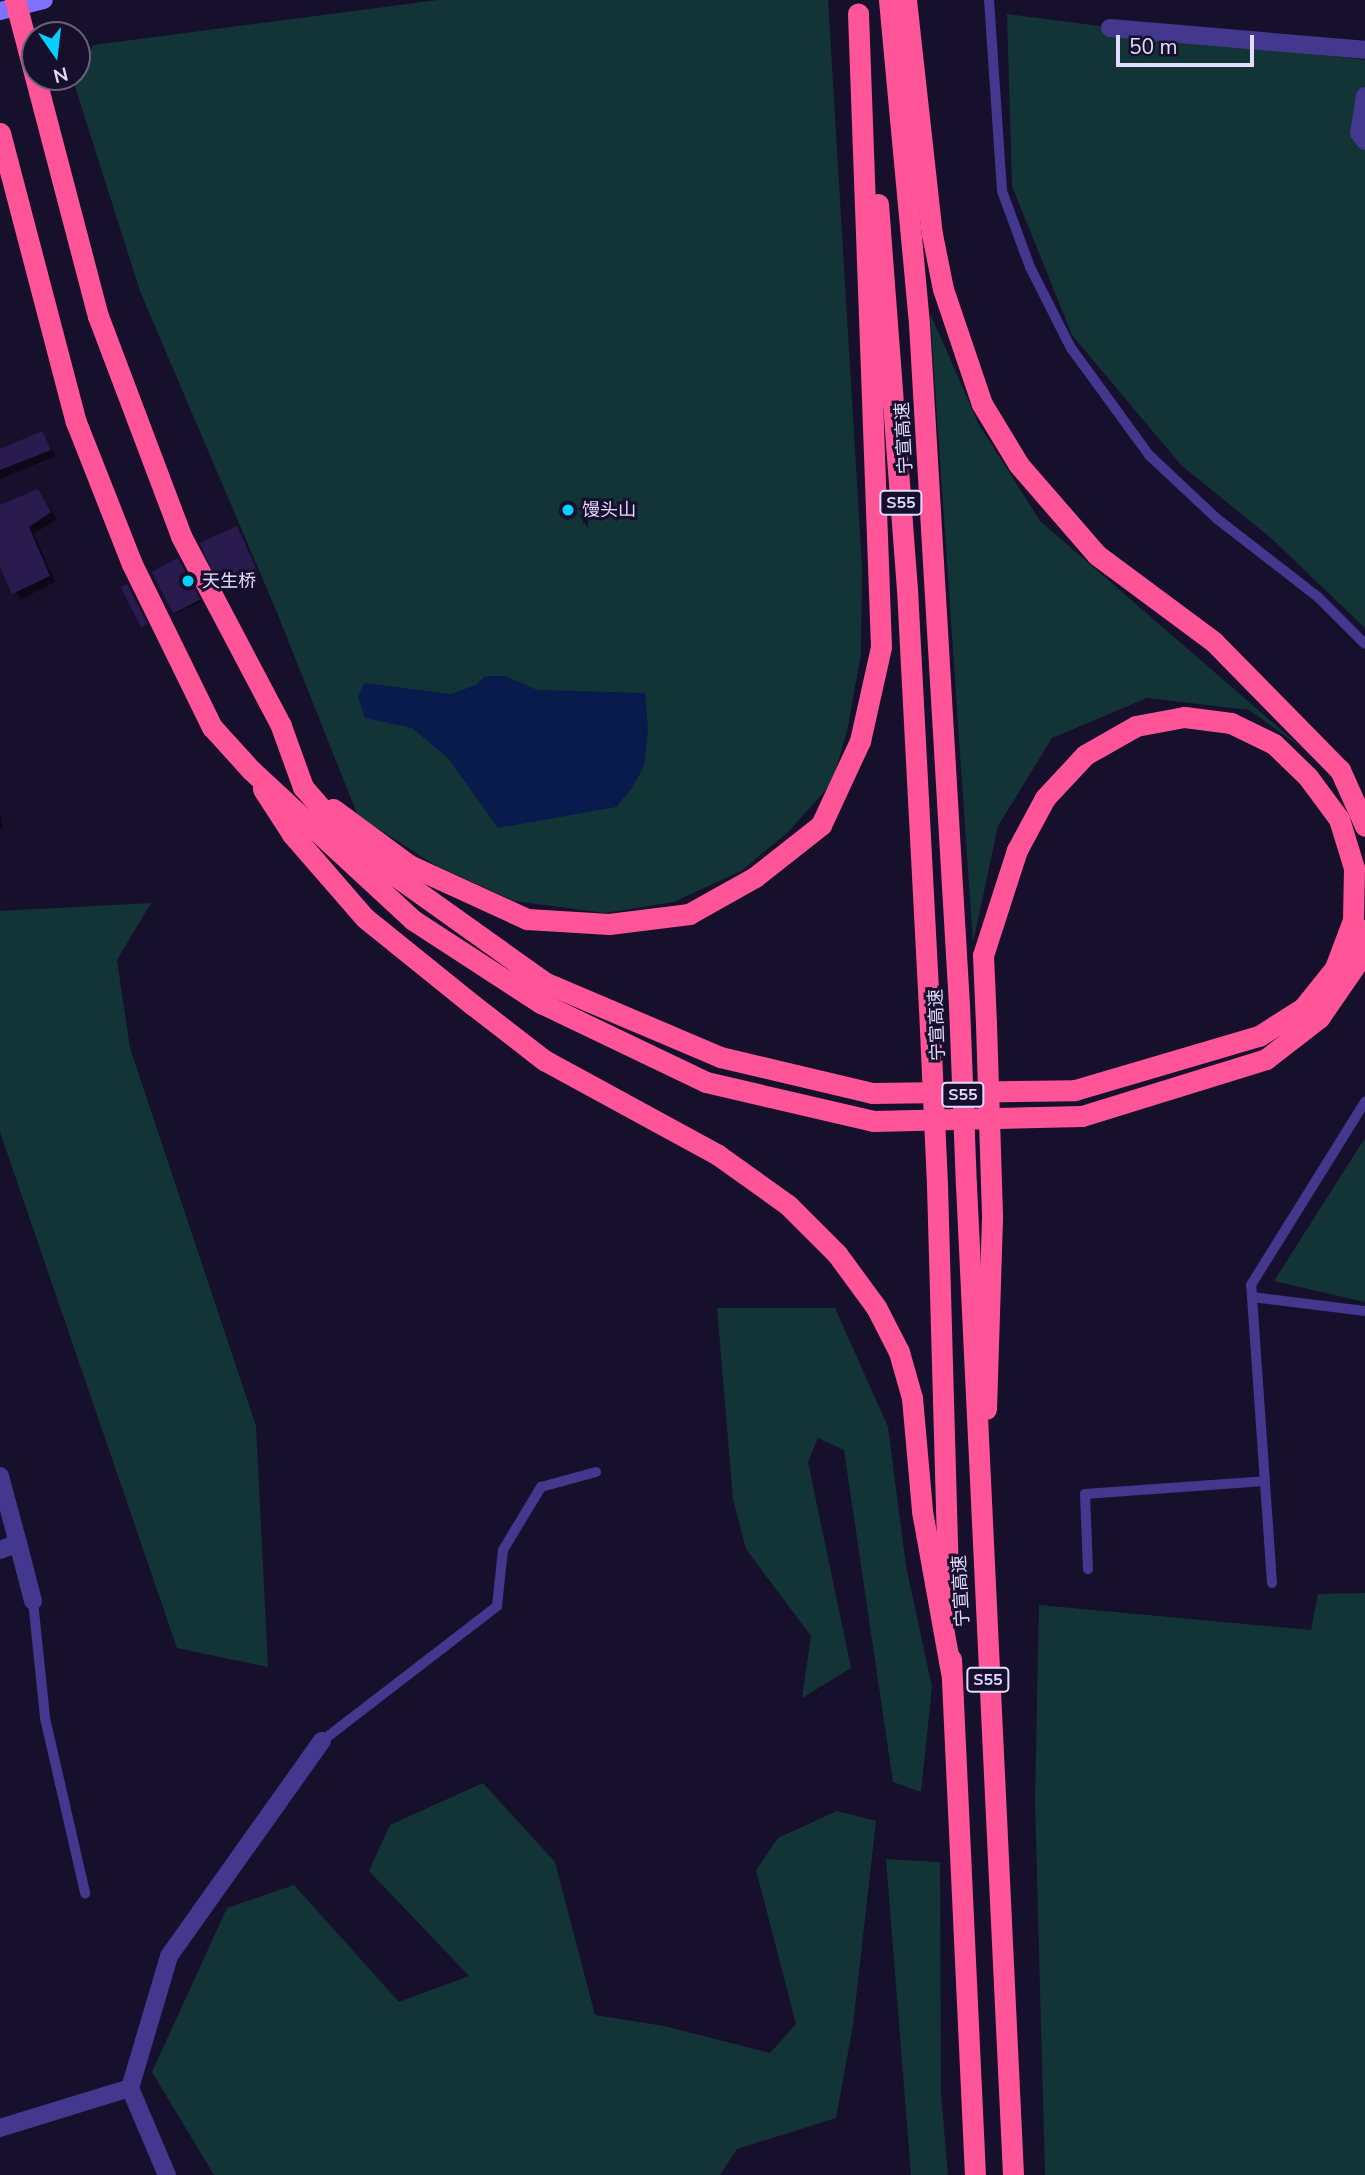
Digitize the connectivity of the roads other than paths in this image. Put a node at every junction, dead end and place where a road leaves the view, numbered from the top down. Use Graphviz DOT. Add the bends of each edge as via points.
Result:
graph roads {
  1 [pos="44,0"];
  2 [pos="889,0"];
  3 [pos="906,0"];
  4 [pos="989,0"];
  5 [pos="11,6"];
  6 [pos="858,6"];
  7 [pos="1110,28"];
  8 [pos="1365,50"];
  9 [pos="1365,96"];
  10 [pos="0,133"];
  11 [pos="1365,141"];
  12 [pos="1365,645"];
  13 [pos="251,770"];
  14 [pos="303,788"];
  15 [pos="1365,826"];
  16 [pos="1365,930"];
  17 [pos="1365,1102"];
  18 [pos="1252,1297"];
  19 [pos="1365,1311"];
  20 [pos="596,1472"];
  21 [pos="0,1476"];
  22 [pos="1265,1481"];
  23 [pos="18,1543"];
  24 [pos="0,1550"];
  25 [pos="982,1565"];
  26 [pos="1088,1569"];
  27 [pos="1272,1583"];
  28 [pos="33,1601"];
  29 [pos="951,1672"];
  30 [pos="322,1741"];
  31 [pos="85,1893"];
  32 [pos="130,2088"];
  33 [pos="0,2128"];
  34 [pos="167,2175"];
  35 [pos="975,2175"];
  36 [pos="1013,2175"];
  1 -- 5 [label="main road"];
  2 -- 25 [label="highway, 宁宣高速 / S55, bridge" via="919,324 959,1005"];
  3 -- 15 [label="highway" via="934,245 953,324 982,404 1018,465 1097,555 1214,642 1340,770"];
  4 -- 12 [label="lane" via="1002,191 1030,267 1071,348 1149,456 1216,518 1318,597"];
  5 -- 14 [label="highway" via="98,316 181,536 281,726"];
  6 -- 14 [label="highway" via="881,647 860,741 821,825 755,877 689,914 609,925 527,919 409,865"];
  6 -- 29 [label="highway, 宁宣高速 / S55, bridge" via="894,405 929,1008"];
  7 -- 8 [label="street"];
  9 -- 11 [label="street" via="1359,133"];
  10 -- 13 [label="highway" via="76,422 107,504 212,727"];
  13 -- 16 [label="highway" via="414,920 541,1003 706,1082 873,1121 1082,1116 1266,1059 1319,1018 1357,962"];
  13 -- 29 [label="highway" via="292,834 366,918 544,1060 718,1155 788,1205 836,1254 876,1307 899,1352 912,1398 922,1511"];
  14 -- 25 [label="highway, bridge" via="355,848 546,983 720,1057 872,1093 1075,1090 1259,1036 1303,1008 1335,968 1349,932 1354,868 1339,819 1308,778 1274,744 1231,723 1184,717 1136,726 1096,750 1045,798 1017,850 983,955 986,1024 992,1219"];
  17 -- 18 [label="lane" via="1251,1285"];
  18 -- 19 [label="lane"];
  18 -- 22 [label="lane"];
  20 -- 30 [label="lane" via="541,1487 503,1550 497,1605"];
  21 -- 23 [label="street"];
  22 -- 26 [label="lane" via="1085,1494"];
  22 -- 27 [label="lane"];
  23 -- 24 [label="street"];
  23 -- 28 [label="street"];
  25 -- 36 [label="highway, 宁宣高速 / S55"];
  28 -- 31 [label="lane" via="45,1718"];
  29 -- 35 [label="highway, 宁宣高速 / S55"];
  30 -- 32 [label="street" via="169,1956"];
  32 -- 33 [label="street"];
  32 -- 34 [label="street"];
}
